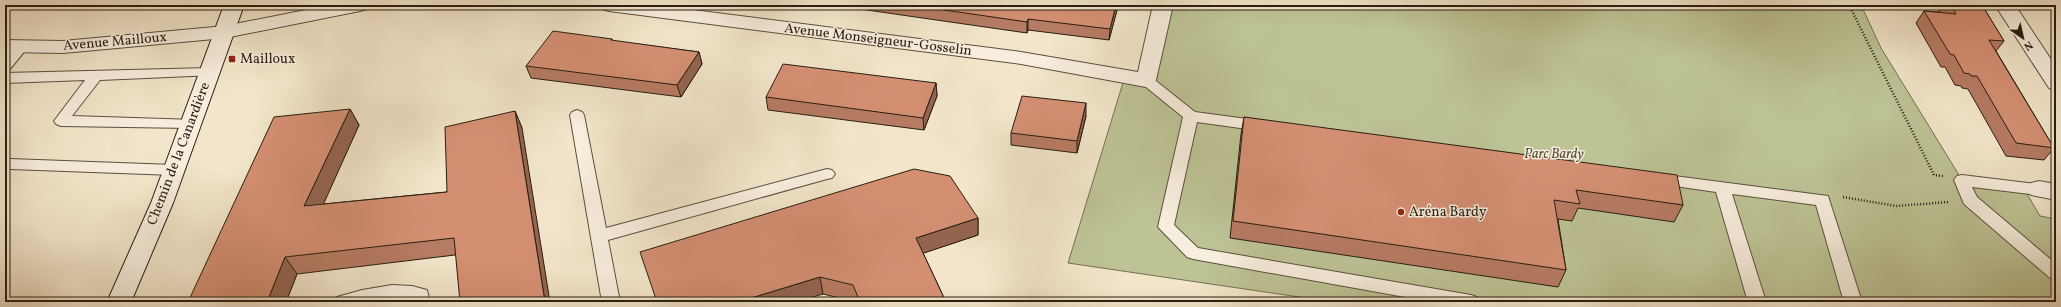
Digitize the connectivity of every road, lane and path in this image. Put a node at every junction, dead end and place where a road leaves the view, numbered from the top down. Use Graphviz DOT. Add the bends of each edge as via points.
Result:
graph roads {
  1 [pos="234,5"];
  2 [pos="360,5"];
  3 [pos="610,5"];
  4 [pos="1163,5"];
  5 [pos="1849,5"];
  6 [pos="2005,5"];
  7 [pos="225,32"];
  8 [pos="13,46"];
  9 [pos="5,66"];
  10 [pos="210,72"];
  11 [pos="95,77"];
  12 [pos="5,78"];
  13 [pos="1146,80"];
  14 [pos="2056,83"];
  15 [pos="577,115"];
  16 [pos="1191,116"];
  17 [pos="191,123"];
  18 [pos="1277,128"];
  19 [pos="10,164"];
  20 [pos="174,170"];
  21 [pos="827,174"];
  22 [pos="1644,177"];
  23 [pos="1962,180"];
  24 [pos="1722,187"];
  25 [pos="2047,191"];
  26 [pos="1822,200"];
  27 [pos="1970,200"];
  28 [pos="599,236"];
  29 [pos="2056,273"];
  30 [pos="119,302"];
  31 [pos="343,302"];
  32 [pos="421,302"];
  33 [pos="611,302"];
  34 [pos="1471,302"];
  35 [pos="1757,302"];
  36 [pos="1853,302"];
  1 -- 7 [label="street, Chemin de la Canardière"];
  2 -- 7 [label="street, Avenue Mailloux"];
  3 -- 13 [label="street, Avenue Monseigneur-Gosselin" via="1022,58"];
  4 -- 13 [label="street"];
  5 -- 23 [label="path" via="1934,175"];
  6 -- 14 [label="street"];
  7 -- 8 [label="street, Avenue Mailloux" via="63,47"];
  7 -- 10 [label="street, Chemin de la Canardière"];
  8 -- 9 [label="lane"];
  10 -- 11 [label="lane"];
  10 -- 17 [label="street, Chemin de la Canardière"];
  11 -- 12 [label="lane"];
  11 -- 17 [label="lane" via="61,121"];
  13 -- 16 [label="lane"];
  15 -- 28 [label="lane"];
  16 -- 18 [label="lane"];
  16 -- 34 [label="lane" via="1166,227 1193,253"];
  17 -- 20 [label="street, Chemin de la Canardière"];
  19 -- 20 [label="lane"];
  20 -- 30 [label="street, Chemin de la Canardière"];
  21 -- 28 [label="lane"];
  22 -- 24 [label="lane"];
  23 -- 25 [label="lane"];
  23 -- 27 [label="lane"];
  24 -- 26 [label="lane"];
  24 -- 35 [label="lane"];
  26 -- 27 [label="path" via="1843,197 1896,206 1915,206"];
  26 -- 36 [label="lane"];
  27 -- 29 [label="lane"];
  28 -- 33 [label="lane"];
  31 -- 32 [label="lane" via="354,298 407,291 421,294"];
}
